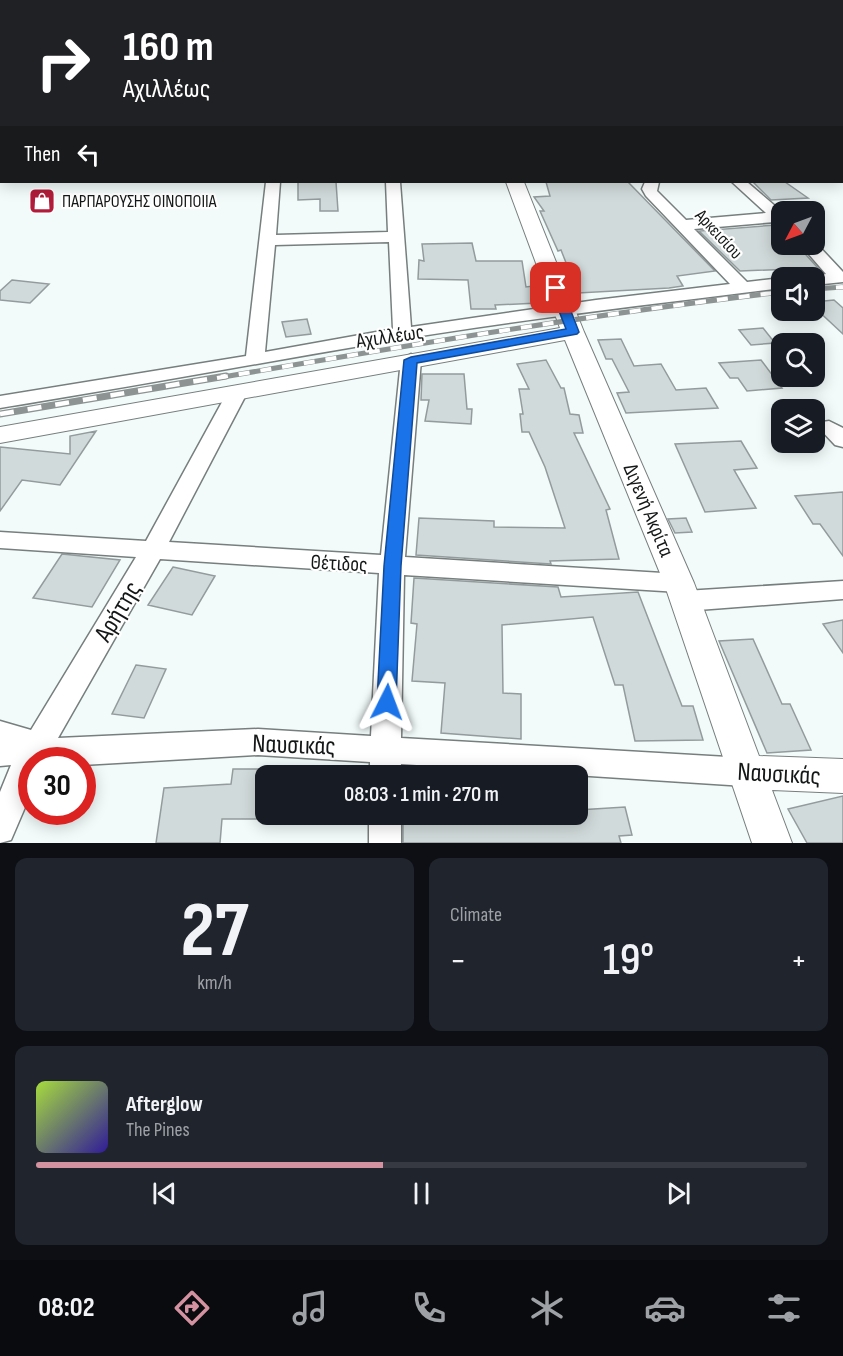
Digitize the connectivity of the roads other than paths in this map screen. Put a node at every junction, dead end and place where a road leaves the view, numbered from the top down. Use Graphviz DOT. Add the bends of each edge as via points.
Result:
graph roads {
  1 [pos="273,183"];
  2 [pos="393,183"];
  3 [pos="516,183"];
  4 [pos="652,183"];
  5 [pos="741,183"];
  6 [pos="771,211"];
  7 [pos="771,220"];
  8 [pos="684,225"];
  9 [pos="398,237"];
  10 [pos="268,240"];
  11 [pos="819,255"];
  12 [pos="841,278"];
  13 [pos="825,279"];
  14 [pos="771,284"];
  15 [pos="742,287"];
  16 [pos="568,321"];
  17 [pos="402,334"];
  18 [pos="255,360"];
  19 [pos="411,360"];
  20 [pos="237,393"];
  21 [pos="0,402"];
  22 [pos="0,435"];
  23 [pos="0,540"];
  24 [pos="153,550"];
  25 [pos="392,566"];
  26 [pos="843,590"];
  27 [pos="682,592"];
  28 [pos="0,734"];
  29 [pos="31,747"];
  30 [pos="37,747"];
  31 [pos="18,751"];
  32 [pos="96,751"];
  33 [pos="0,753"];
  34 [pos="385,762"];
  35 [pos="745,772"];
  36 [pos="843,776"];
  37 [pos="18,782"];
  38 [pos="385,825"];
  39 [pos="0,829"];
  40 [pos="385,843"];
  41 [pos="772,843"];
  1 -- 10 [label="street"];
  2 -- 9 [label="street"];
  3 -- 16 [label="street, Διγενή Ακρίτα"];
  4 -- 8 [label="street, Αρκεισίου" via="649,190"];
  5 -- 6 [label="street"];
  7 -- 8 [label="street"];
  8 -- 15 [label="street, Αρκεισίου"];
  9 -- 10 [label="street"];
  9 -- 17 [label="street"];
  10 -- 18 [label="street"];
  11 -- 12 [label="street"];
  12 -- 13 [label="street"];
  14 -- 15 [label="street, Αχιλλέως"];
  15 -- 16 [label="street, Αχιλλέως"];
  16 -- 17 [label="street, Αχιλλέως"];
  16 -- 19 [label="street, Αχιλλέως"];
  16 -- 27 [label="street, Διγενή Ακρίτα"];
  17 -- 18 [label="street, Αχιλλέως"];
  18 -- 21 [label="street, Αχιλλέως"];
  19 -- 20 [label="street, Αχιλλέως"];
  19 -- 25 [label="street"];
  20 -- 22 [label="street, Αχιλλέως"];
  20 -- 24 [label="street, Αρήτης"];
  23 -- 24 [label="street, Θέτιδος"];
  24 -- 25 [label="street, Θέτιδος"];
  24 -- 30 [label="street, Αρήτης"];
  25 -- 27 [label="street, Θέτιδος"];
  25 -- 34 [label="street"];
  26 -- 27 [label="street, Θέτιδος"];
  27 -- 35 [label="street, Διγενή Ακρίτα"];
  28 -- 29 [label="street, Ναυσικάς" via="21,739"];
  31 -- 33 [label="street"];
  32 -- 34 [label="street, Ναυσικάς" via="258,742"];
  34 -- 35 [label="street, Ναυσικάς"];
  35 -- 36 [label="street, Ναυσικάς"];
  35 -- 41 [label="street, Διγενή Ακρίτα"];
  37 -- 39 [label="street, Αρήτης"];
  38 -- 40 [label="street"];
}
